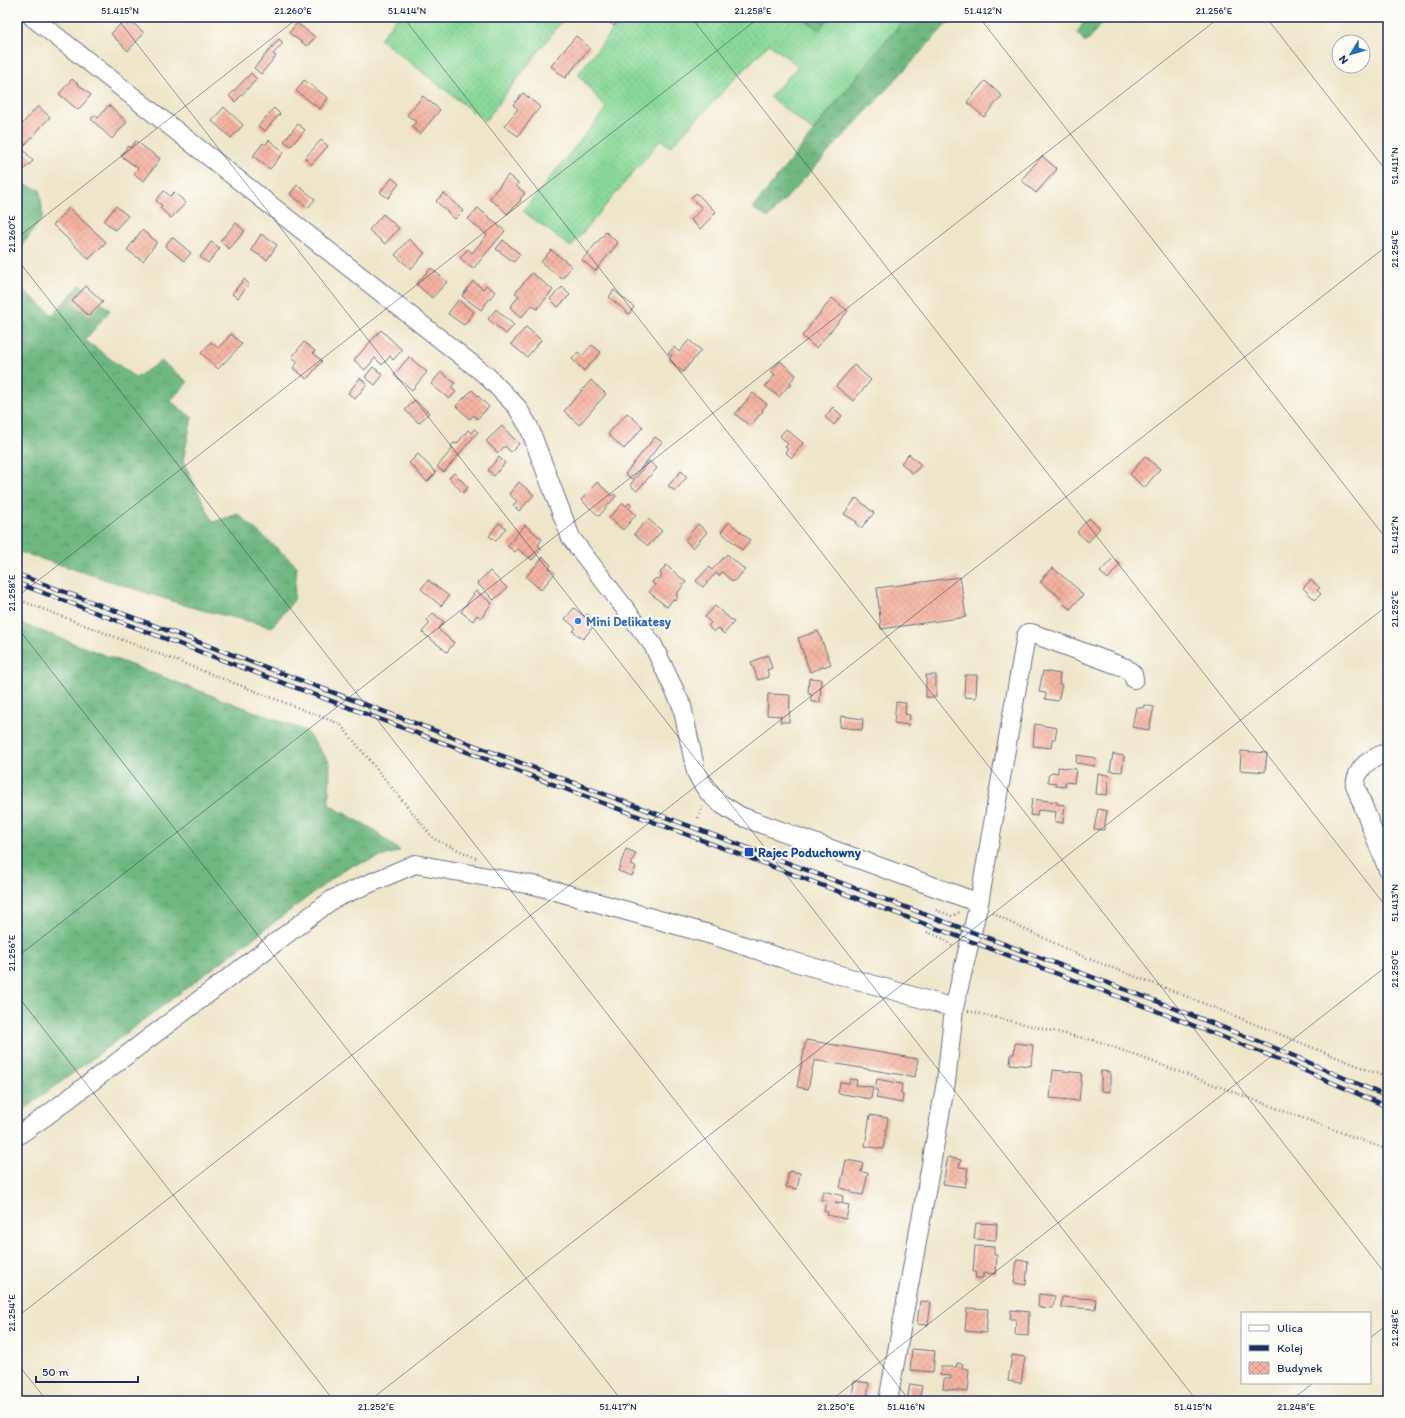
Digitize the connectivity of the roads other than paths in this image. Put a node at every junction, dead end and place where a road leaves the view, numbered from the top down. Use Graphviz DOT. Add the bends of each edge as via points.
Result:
graph roads {
  1 [pos="32,17"];
  2 [pos="1134,680"];
  3 [pos="1388,752"];
  4 [pos="1388,870"];
  5 [pos="979,903"];
  6 [pos="954,1008"];
  7 [pos="17,1136"];
  8 [pos="888,1401"];
  1 -- 5 [label="street" via="487,376 517,407 529,428 571,538 653,645 682,706 696,772 709,793 740,816"];
  2 -- 5 [label="street" via="1133,674 1126,668 1031,633 1026,634"];
  3 -- 4 [label="street" via="1375,757 1360,769 1355,785"];
  5 -- 6 [label="street"];
  6 -- 7 [label="street" via="538,886 415,864 333,900"];
  6 -- 8 [label="street" via="946,1082"];
}
